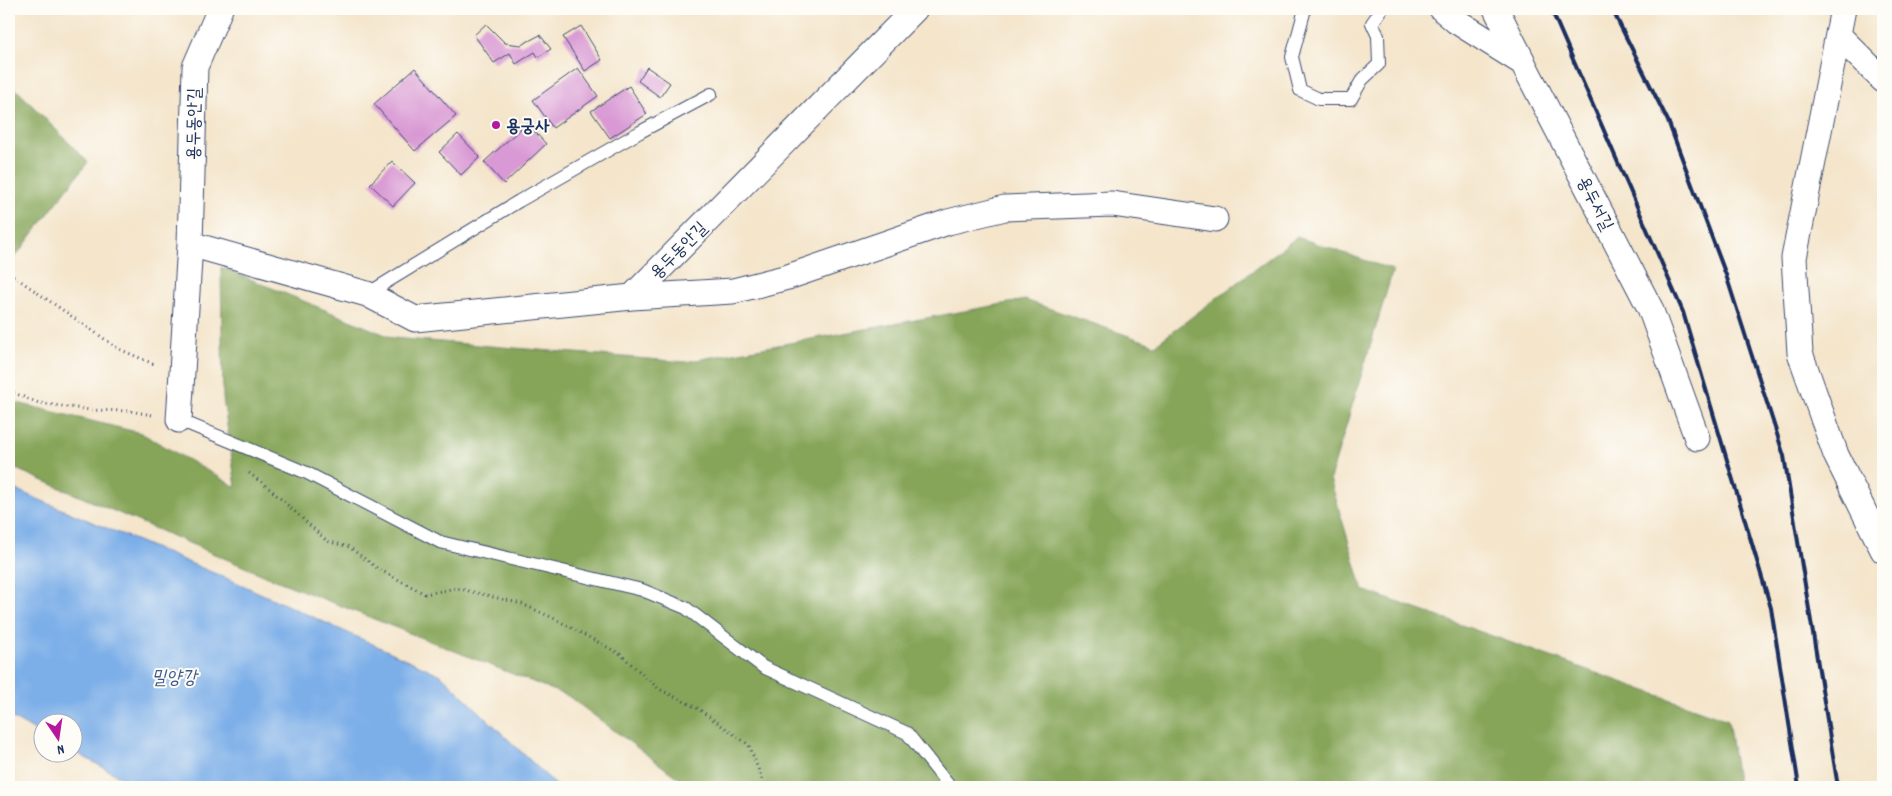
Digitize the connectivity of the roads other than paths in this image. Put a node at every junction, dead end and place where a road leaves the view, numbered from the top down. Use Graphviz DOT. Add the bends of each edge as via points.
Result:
graph roads {
  1 [pos="220,9"];
  2 [pos="915,9"];
  3 [pos="1305,9"];
  4 [pos="1382,9"];
  5 [pos="1442,9"];
  6 [pos="1496,9"];
  7 [pos="1844,9"];
  8 [pos="1839,36"];
  9 [pos="1524,63"];
  10 [pos="1883,80"];
  11 [pos="711,94"];
  12 [pos="1214,219"];
  13 [pos="190,244"];
  14 [pos="367,294"];
  15 [pos="632,297"];
  16 [pos="179,420"];
  17 [pos="1697,438"];
  18 [pos="1883,550"];
  19 [pos="950,787"];
  1 -- 13 [label="street, 용두동안길" via="195,66"];
  2 -- 15 [label="street, 용두동안길"];
  3 -- 4 [label="lane" via="1292,57 1300,90 1319,99 1351,99 1362,80 1379,64 1378,36 1372,23"];
  5 -- 9 [label="street"];
  6 -- 9 [label="street, 용두서길"];
  7 -- 8 [label="street"];
  8 -- 10 [label="street"];
  8 -- 18 [label="street" via="1794,258 1800,353 1836,455"];
  9 -- 17 [label="street, 용두서길" via="1650,308"];
  11 -- 14 [label="lane" via="519,200"];
  12 -- 15 [label="street" via="1112,204 1005,208 948,222 788,277 733,291"];
  13 -- 14 [label="street"];
  13 -- 16 [label="street, 용두동안길"];
  14 -- 15 [label="street" via="415,319"];
  16 -- 19 [label="lane" via="307,473 440,542 642,590 686,608 763,666 907,734"];
}
